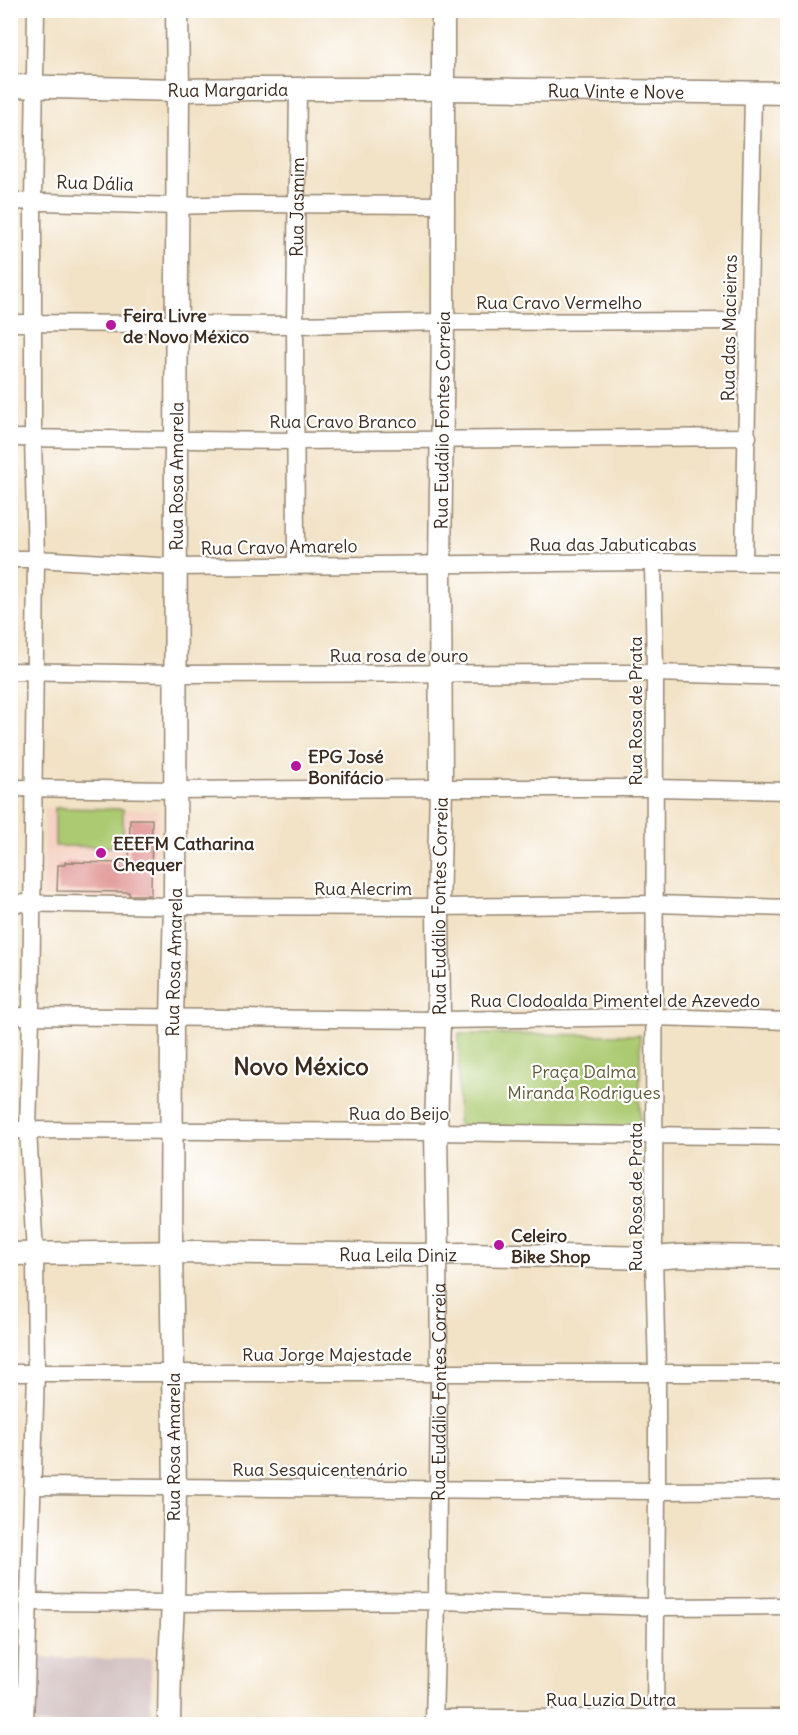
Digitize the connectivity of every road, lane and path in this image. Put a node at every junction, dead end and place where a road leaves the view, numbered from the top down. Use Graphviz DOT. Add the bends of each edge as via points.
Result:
graph roads {
  1 [pos="36,10"];
  2 [pos="177,10"];
  3 [pos="443,10"];
  4 [pos="10,86"];
  5 [pos="36,87"];
  6 [pos="298,89"];
  7 [pos="443,89"];
  8 [pos="178,90"];
  9 [pos="753,93"];
  10 [pos="788,93"];
  11 [pos="10,201"];
  12 [pos="33,201"];
  13 [pos="296,205"];
  14 [pos="443,205"];
  15 [pos="177,206"];
  16 [pos="748,321"];
  17 [pos="443,322"];
  18 [pos="10,323"];
  19 [pos="34,323"];
  20 [pos="178,324"];
  21 [pos="295,325"];
  22 [pos="748,436"];
  23 [pos="10,438"];
  24 [pos="33,438"];
  25 [pos="441,440"];
  26 [pos="176,441"];
  27 [pos="295,441"];
  28 [pos="10,559"];
  29 [pos="36,559"];
  30 [pos="653,562"];
  31 [pos="744,563"];
  32 [pos="788,563"];
  33 [pos="296,565"];
  34 [pos="440,565"];
  35 [pos="176,567"];
  36 [pos="34,671"];
  37 [pos="10,672"];
  38 [pos="655,673"];
  39 [pos="176,674"];
  40 [pos="440,675"];
  41 [pos="788,677"];
  42 [pos="10,788"];
  43 [pos="441,788"];
  44 [pos="655,788"];
  45 [pos="34,789"];
  46 [pos="175,790"];
  47 [pos="788,791"];
  48 [pos="10,903"];
  49 [pos="32,904"];
  50 [pos="655,904"];
  51 [pos="175,906"];
  52 [pos="438,908"];
  53 [pos="788,908"];
  54 [pos="10,1016"];
  55 [pos="31,1016"];
  56 [pos="172,1017"];
  57 [pos="654,1017"];
  58 [pos="439,1020"];
  59 [pos="788,1021"];
  60 [pos="10,1130"];
  61 [pos="28,1130"];
  62 [pos="171,1131"];
  63 [pos="436,1132"];
  64 [pos="654,1135"];
  65 [pos="788,1137"];
  66 [pos="171,1252"];
  67 [pos="35,1253"];
  68 [pos="10,1254"];
  69 [pos="438,1254"];
  70 [pos="788,1257"];
  71 [pos="654,1258"];
  72 [pos="36,1372"];
  73 [pos="10,1373"];
  74 [pos="439,1373"];
  75 [pos="657,1373"];
  76 [pos="788,1373"];
  77 [pos="173,1374"];
  78 [pos="32,1486"];
  79 [pos="175,1488"];
  80 [pos="437,1489"];
  81 [pos="788,1490"];
  82 [pos="657,1491"];
  83 [pos="437,1601"];
  84 [pos="28,1602"];
  85 [pos="173,1603"];
  86 [pos="788,1606"];
  87 [pos="656,1607"];
  88 [pos="788,1718"];
  89 [pos="434,1721"];
  90 [pos="656,1722"];
  91 [pos="25,1725"];
  92 [pos="170,1725"];
  1 -- 5 [label="street"];
  2 -- 8 [label="street"];
  3 -- 7 [label="street, Rua Eudálio Fontes Correia"];
  4 -- 5 [label="street, Rua Margarida"];
  5 -- 8 [label="street, Rua Margarida"];
  5 -- 12 [label="street"];
  6 -- 7 [label="street, Rua Margarida"];
  6 -- 8 [label="street, Rua Margarida"];
  6 -- 13 [label="street, Rua Jasmim"];
  7 -- 9 [label="street, Rua Vinte e Nove"];
  7 -- 14 [label="street, Rua Eudálio Fontes Correia"];
  8 -- 15 [label="street, Rua Rosa Amarela"];
  9 -- 10 [label="street, Rua Vinte e Nove"];
  9 -- 16 [label="street, Rua das Macieiras"];
  11 -- 12 [label="street, Rua Dália"];
  12 -- 15 [label="street, Rua Dália"];
  12 -- 19 [label="street"];
  13 -- 14 [label="street, Rua Dália"];
  13 -- 15 [label="street, Rua Dália"];
  13 -- 21 [label="street, Rua Jasmim"];
  14 -- 17 [label="street, Rua Eudálio Fontes Correia"];
  15 -- 20 [label="street, Rua Rosa Amarela"];
  16 -- 17 [label="street, Rua Cravo Vermelho"];
  16 -- 22 [label="street, Rua das Macieiras"];
  17 -- 21 [label="street, Rua Cravo Vermelho"];
  17 -- 25 [label="street, Rua Eudálio Fontes Correia"];
  18 -- 19 [label="street, Rua Cravo Vermelho"];
  19 -- 20 [label="street, Rua Cravo Vermelho"];
  19 -- 24 [label="street"];
  20 -- 21 [label="street, Rua Cravo Vermelho"];
  20 -- 26 [label="street, Rua Rosa Amarela"];
  21 -- 27 [label="street, Rua Jasmim"];
  22 -- 25 [label="street, Rua Cravo Branco"];
  22 -- 31 [label="street, Rua das Macieiras"];
  23 -- 24 [label="street, Rua Cravo Branco"];
  24 -- 26 [label="street, Rua Cravo Branco"];
  24 -- 29 [label="street"];
  25 -- 27 [label="street, Rua Cravo Branco"];
  25 -- 34 [label="street, Rua Eudálio Fontes Correia"];
  26 -- 27 [label="street, Rua Cravo Branco"];
  26 -- 35 [label="street, Rua Rosa Amarela"];
  27 -- 33 [label="street, Rua Jasmim"];
  28 -- 29 [label="street, Rua Cravo Amarelo"];
  29 -- 35 [label="street, Rua Cravo Amarelo"];
  29 -- 36 [label="street"];
  30 -- 31 [label="street, Rua das Jabuticabas"];
  30 -- 34 [label="street, Rua das Jabuticabas"];
  30 -- 38 [label="street, Rua Rosa de Prata"];
  31 -- 32 [label="street, Rua das Jabuticabas"];
  33 -- 34 [label="street, Rua Cravo Amarelo"];
  33 -- 35 [label="street, Rua Cravo Amarelo"];
  34 -- 40 [label="street, Rua Eudálio Fontes Correia"];
  35 -- 39 [label="street, Rua Rosa Amarela"];
  36 -- 37 [label="street, Rua rosa de ouro"];
  36 -- 39 [label="street, Rua rosa de ouro"];
  36 -- 45 [label="street"];
  38 -- 40 [label="street, Rua rosa de ouro"];
  38 -- 41 [label="street, Rua rosa de ouro"];
  38 -- 44 [label="street, Rua Rosa de Prata"];
  39 -- 40 [label="street, Rua rosa de ouro"];
  39 -- 46 [label="street, Rua Rosa Amarela"];
  40 -- 43 [label="street, Rua Eudálio Fontes Correia"];
  42 -- 45 [label="street"];
  43 -- 44 [label="street"];
  43 -- 46 [label="street"];
  43 -- 52 [label="street, Rua Eudálio Fontes Correia"];
  44 -- 47 [label="street"];
  44 -- 50 [label="street, Rua Rosa de Prata"];
  45 -- 46 [label="street"];
  45 -- 49 [label="street"];
  46 -- 51 [label="street, Rua Rosa Amarela"];
  48 -- 49 [label="street, Rua Alecrim"];
  49 -- 51 [label="street, Rua Alecrim"];
  49 -- 55 [label="street"];
  50 -- 52 [label="street, Rua Alecrim"];
  50 -- 53 [label="street, Rua Alecrim"];
  50 -- 57 [label="street, Rua Rosa de Prata"];
  51 -- 52 [label="street, Rua Alecrim"];
  51 -- 56 [label="street, Rua Rosa Amarela"];
  52 -- 58 [label="street, Rua Eudálio Fontes Correia"];
  54 -- 55 [label="street, Rua Clodoalda Pimentel de Azevedo"];
  55 -- 56 [label="street, Rua Clodoalda Pimentel de Azevedo"];
  55 -- 61 [label="street"];
  56 -- 58 [label="street, Rua Clodoalda Pimentel de Azevedo"];
  56 -- 62 [label="street, Rua Rosa Amarela"];
  57 -- 58 [label="street, Rua Clodoalda Pimentel de Azevedo"];
  57 -- 59 [label="street, Rua Clodoalda Pimentel de Azevedo"];
  57 -- 64 [label="street, Rua Rosa de Prata"];
  58 -- 63 [label="street, Rua Eudálio Fontes Correia"];
  60 -- 61 [label="street, Rua do Beijo"];
  61 -- 62 [label="street, Rua do Beijo"];
  61 -- 67 [label="street"];
  62 -- 63 [label="street, Rua do Beijo"];
  62 -- 66 [label="street, Rua Rosa Amarela"];
  63 -- 64 [label="street, Rua do Beijo"];
  63 -- 69 [label="street, Rua Eudálio Fontes Correia"];
  64 -- 65 [label="street, Rua do Beijo"];
  64 -- 71 [label="street, Rua Rosa de Prata"];
  66 -- 67 [label="street, Rua Leila Diniz"];
  66 -- 69 [label="street, Rua Leila Diniz"];
  66 -- 77 [label="street, Rua Rosa Amarela"];
  67 -- 68 [label="street, Rua Leila Diniz"];
  67 -- 72 [label="street"];
  69 -- 71 [label="street, Rua Leila Diniz"];
  69 -- 74 [label="street, Rua Eudálio Fontes Correia"];
  70 -- 71 [label="street, Rua Leila Diniz"];
  71 -- 75 [label="street, Rua Rosa de Prata"];
  72 -- 73 [label="street, Rua Jorge Majestade"];
  72 -- 77 [label="street, Rua Jorge Majestade"];
  72 -- 78 [label="street"];
  74 -- 75 [label="street, Rua Jorge Majestade"];
  74 -- 77 [label="street, Rua Jorge Majestade"];
  74 -- 80 [label="street, Rua Eudálio Fontes Correia"];
  75 -- 76 [label="street, Rua Jorge Majestade"];
  75 -- 82 [label="street, Rua Rosa de Prata"];
  77 -- 79 [label="street, Rua Rosa Amarela"];
  78 -- 79 [label="street, Rua Sesquicentenário"];
  78 -- 84 [label="street"];
  79 -- 80 [label="street, Rua Sesquicentenário"];
  79 -- 85 [label="street, Rua Rosa Amarela"];
  80 -- 82 [label="street, Rua Sesquicentenário"];
  80 -- 83 [label="street, Rua Eudálio Fontes Correia"];
  81 -- 82 [label="street, Rua Sesquicentenário"];
  82 -- 87 [label="street, Rua Rosa de Prata"];
  83 -- 85 [label="street"];
  83 -- 87 [label="street"];
  83 -- 89 [label="street, Rua Eudálio Fontes Correia"];
  84 -- 85 [label="street"];
  84 -- 91 [label="street"];
  85 -- 92 [label="street, Rua Rosa Amarela"];
  86 -- 87 [label="street"];
  87 -- 90 [label="street, Rua Rosa de Prata"];
  88 -- 90 [label="street, Rua Luzia Dutra"];
  89 -- 90 [label="street, Rua Luzia Dutra"];
}
